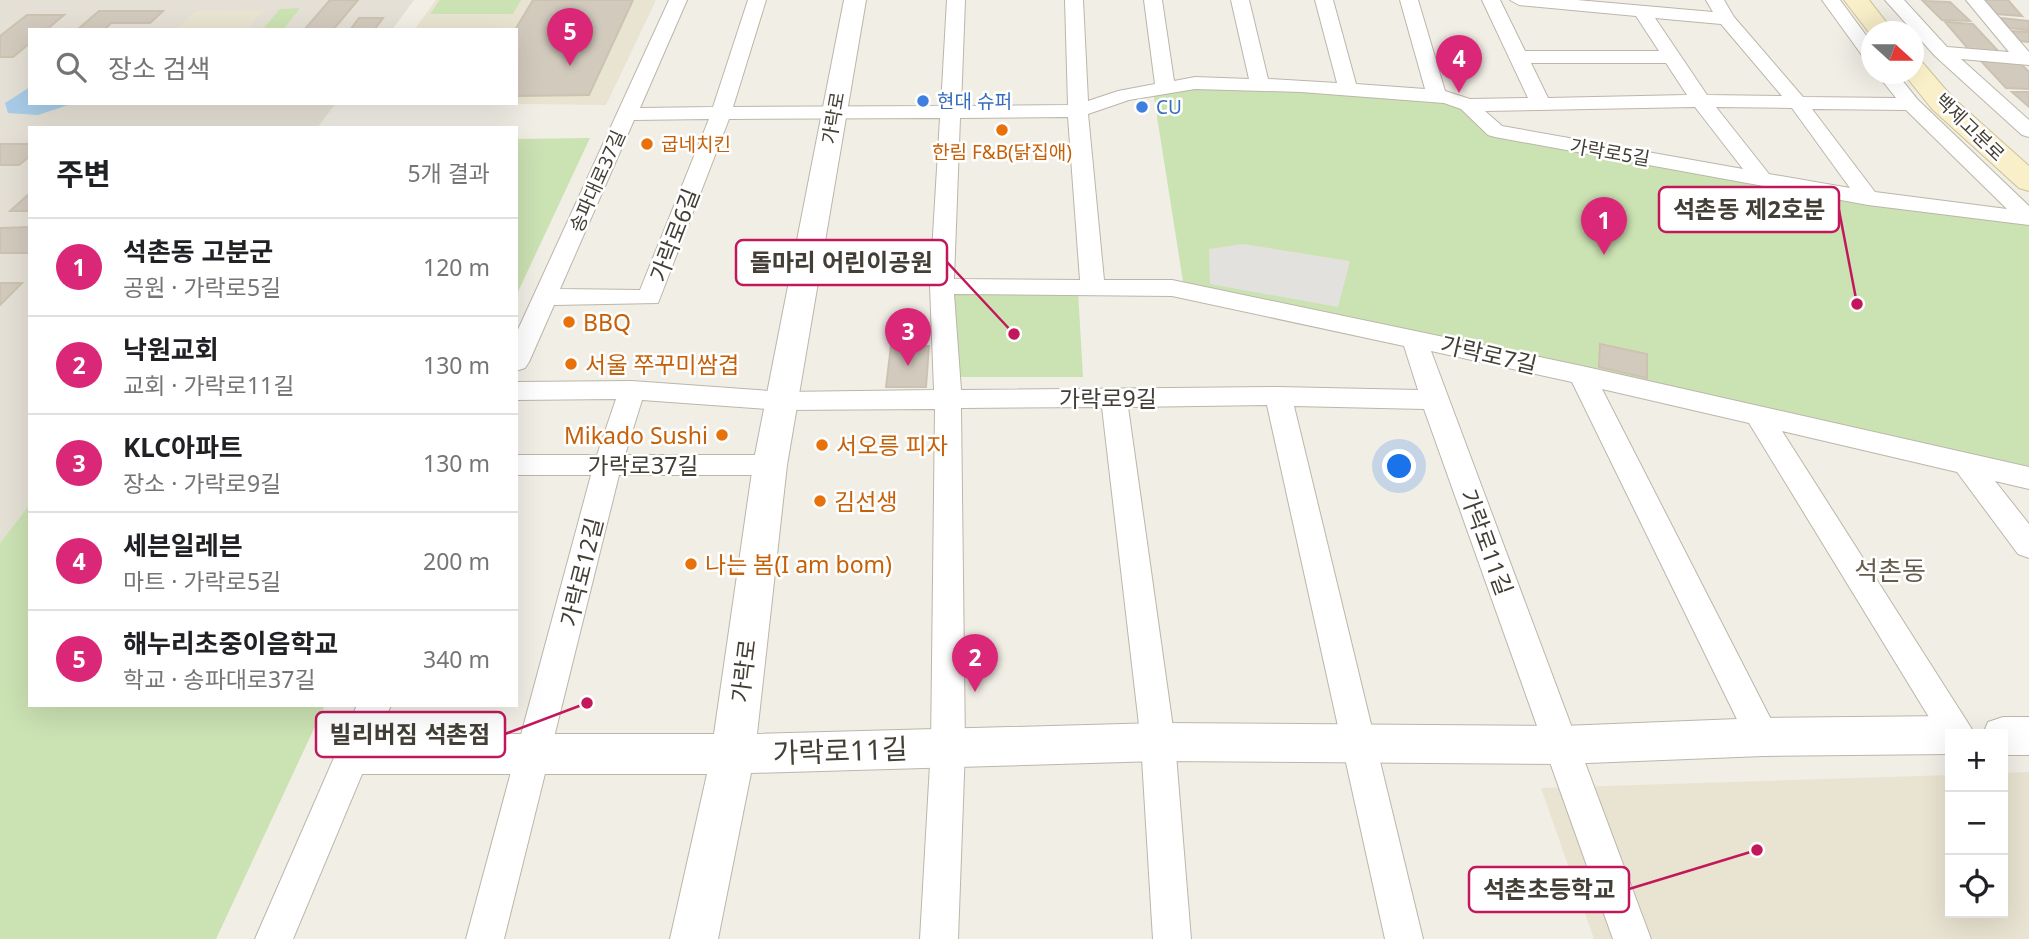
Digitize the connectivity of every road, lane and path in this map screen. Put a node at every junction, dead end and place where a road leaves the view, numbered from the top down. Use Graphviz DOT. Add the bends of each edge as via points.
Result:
graph roads {
  1 [pos="678,0"];
  2 [pos="757,0"];
  3 [pos="855,0"];
  4 [pos="956,0"];
  5 [pos="1074,0"];
  6 [pos="1153,0"];
  7 [pos="1241,0"];
  8 [pos="1324,0"];
  9 [pos="1409,0"];
  10 [pos="1491,0"];
  11 [pos="1519,0"];
  12 [pos="1715,0"];
  13 [pos="1830,0"];
  14 [pos="1856,0"];
  15 [pos="1878,0"];
  16 [pos="1894,0"];
  17 [pos="1975,0"];
  18 [pos="1642,11"];
  19 [pos="1726,19"];
  20 [pos="1873,21"];
  21 [pos="1893,21"];
  22 [pos="1861,41"];
  23 [pos="1941,52"];
  24 [pos="1924,56"];
  25 [pos="1519,57"];
  26 [pos="1672,57"];
  27 [pos="2026,59"];
  28 [pos="1924,81"];
  29 [pos="1895,84"];
  30 [pos="1260,85"];
  31 [pos="1165,88"];
  32 [pos="1348,89"];
  33 [pos="1437,96"];
  34 [pos="1701,101"];
  35 [pos="1798,103"];
  36 [pos="1541,104"];
  37 [pos="1911,104"];
  38 [pos="1468,105"];
  39 [pos="1078,111"];
  40 [pos="951,112"];
  41 [pos="833,113"];
  42 [pos="626,114"];
  43 [pos="720,114"];
  44 [pos="2029,131"];
  45 [pos="2029,156"];
  46 [pos="1762,179"];
  47 [pos="2029,182"];
  48 [pos="1868,198"];
  49 [pos="2029,218"];
  50 [pos="942,286"];
  51 [pos="1093,288"];
  52 [pos="545,297"];
  53 [pos="1414,338"];
  54 [pos="518,358"];
  55 [pos="1582,375"];
  56 [pos="632,390"];
  57 [pos="518,391"];
  58 [pos="1278,396"];
  59 [pos="948,397"];
  60 [pos="1114,399"];
  61 [pos="1434,400"];
  62 [pos="783,401"];
  63 [pos="1758,415"];
  64 [pos="1965,462"];
  65 [pos="518,465"];
  66 [pos="608,465"];
  67 [pos="770,465"];
  68 [pos="2029,478"];
  69 [pos="2029,546"];
  70 [pos="373,707"];
  71 [pos="1955,729"];
  72 [pos="1945,735"];
  73 [pos="2008,736"];
  74 [pos="2029,736"];
  75 [pos="1763,737"];
  76 [pos="1158,742"];
  77 [pos="1357,742"];
  78 [pos="1563,745"];
  79 [pos="948,747"];
  80 [pos="354,754"];
  81 [pos="733,754"];
  82 [pos="535,755"];
  83 [pos="274,939"];
  84 [pos="485,939"];
  85 [pos="694,939"];
  86 [pos="939,939"];
  87 [pos="1172,939"];
  88 [pos="1404,939"];
  89 [pos="1632,939"];
  1 -- 42 [label="street, 송파대로37길"];
  2 -- 43 [label="street, 가락로6길"];
  3 -- 41 [label="street, 가락로"];
  4 -- 40 [label="street"];
  5 -- 39 [label="street"];
  6 -- 31 [label="street"];
  7 -- 30 [label="street"];
  8 -- 32 [label="street"];
  9 -- 33 [label="street"];
  10 -- 25 [label="street"];
  11 -- 18 [label="street"];
  12 -- 19 [label="street"];
  13 -- 22 [label="street"];
  14 -- 20 [label="main road"];
  15 -- 21 [label="main road"];
  16 -- 23 [label="street"];
  17 -- 27 [label="street"];
  18 -- 19 [label="street"];
  18 -- 26 [label="street"];
  19 -- 35 [label="street"];
  23 -- 27 [label="street"];
  23 -- 44 [label="street"];
  24 -- 45 [label="main road, 백제고분로"];
  25 -- 26 [label="street"];
  25 -- 36 [label="street"];
  26 -- 34 [label="street"];
  28 -- 47 [label="main road, 백제고분로"];
  29 -- 37 [label="street"];
  30 -- 31 [label="street, 가락로5길" via="1195,83"];
  30 -- 32 [label="street, 가락로5길"];
  31 -- 39 [label="street, 가락로5길"];
  32 -- 33 [label="street, 가락로5길"];
  33 -- 38 [label="street, 가락로5길"];
  34 -- 35 [label="street, 가락로5길"];
  34 -- 36 [label="street, 가락로5길"];
  34 -- 46 [label="street"];
  35 -- 37 [label="street, 가락로5길"];
  35 -- 48 [label="street"];
  36 -- 38 [label="street, 가락로5길"];
  37 -- 49 [label="street"];
  38 -- 46 [label="street, 가락로5길" via="1495,131"];
  39 -- 40 [label="street, 가락로5길"];
  39 -- 51 [label="street"];
  40 -- 41 [label="street, 가락로5길"];
  40 -- 50 [label="street"];
  41 -- 43 [label="street"];
  41 -- 62 [label="street, 가락로"];
  42 -- 43 [label="street"];
  42 -- 52 [label="street, 송파대로37길"];
  43 -- 52 [label="street, 가락로6길" via="649,299"];
  46 -- 48 [label="street, 가락로5길"];
  48 -- 49 [label="street, 가락로5길"];
  50 -- 51 [label="street, 가락로7길"];
  50 -- 59 [label="street"];
  51 -- 53 [label="street, 가락로7길" via="1172,288"];
  52 -- 54 [label="street, 송파대로37길"];
  53 -- 55 [label="street, 가락로7길"];
  53 -- 61 [label="street, 가락로11길"];
  55 -- 63 [label="street, 가락로7길"];
  55 -- 75 [label="street"];
  56 -- 57 [label="street"];
  56 -- 62 [label="street"];
  56 -- 66 [label="street, 가락로12길"];
  58 -- 60 [label="street, 가락로9길"];
  58 -- 61 [label="street, 가락로9길"];
  58 -- 77 [label="street"];
  59 -- 60 [label="street, 가락로9길"];
  59 -- 62 [label="street, 가락로9길"];
  59 -- 79 [label="street"];
  60 -- 76 [label="street"];
  61 -- 78 [label="street, 가락로11길"];
  62 -- 67 [label="street, 가락로"];
  63 -- 64 [label="street, 가락로7길"];
  63 -- 71 [label="street"];
  64 -- 68 [label="street, 가락로7길"];
  64 -- 69 [label="street"];
  65 -- 66 [label="street, 가락로37길"];
  66 -- 67 [label="street, 가락로37길"];
  66 -- 82 [label="street, 가락로12길"];
  67 -- 81 [label="street, 가락로"];
  70 -- 80 [label="street"];
  72 -- 75 [label="street, 가락로11길"];
  73 -- 74 [label="street"];
  75 -- 78 [label="street, 가락로11길"];
  76 -- 77 [label="street, 가락로11길"];
  76 -- 79 [label="street, 가락로11길"];
  76 -- 87 [label="street"];
  77 -- 78 [label="street, 가락로11길"];
  77 -- 88 [label="street"];
  78 -- 89 [label="street, 가락로11길"];
  79 -- 81 [label="street, 가락로11길"];
  79 -- 86 [label="street"];
  80 -- 82 [label="street"];
  80 -- 83 [label="street"];
  81 -- 82 [label="street"];
  81 -- 85 [label="street, 가락로"];
  82 -- 84 [label="street, 가락로12길"];
}
